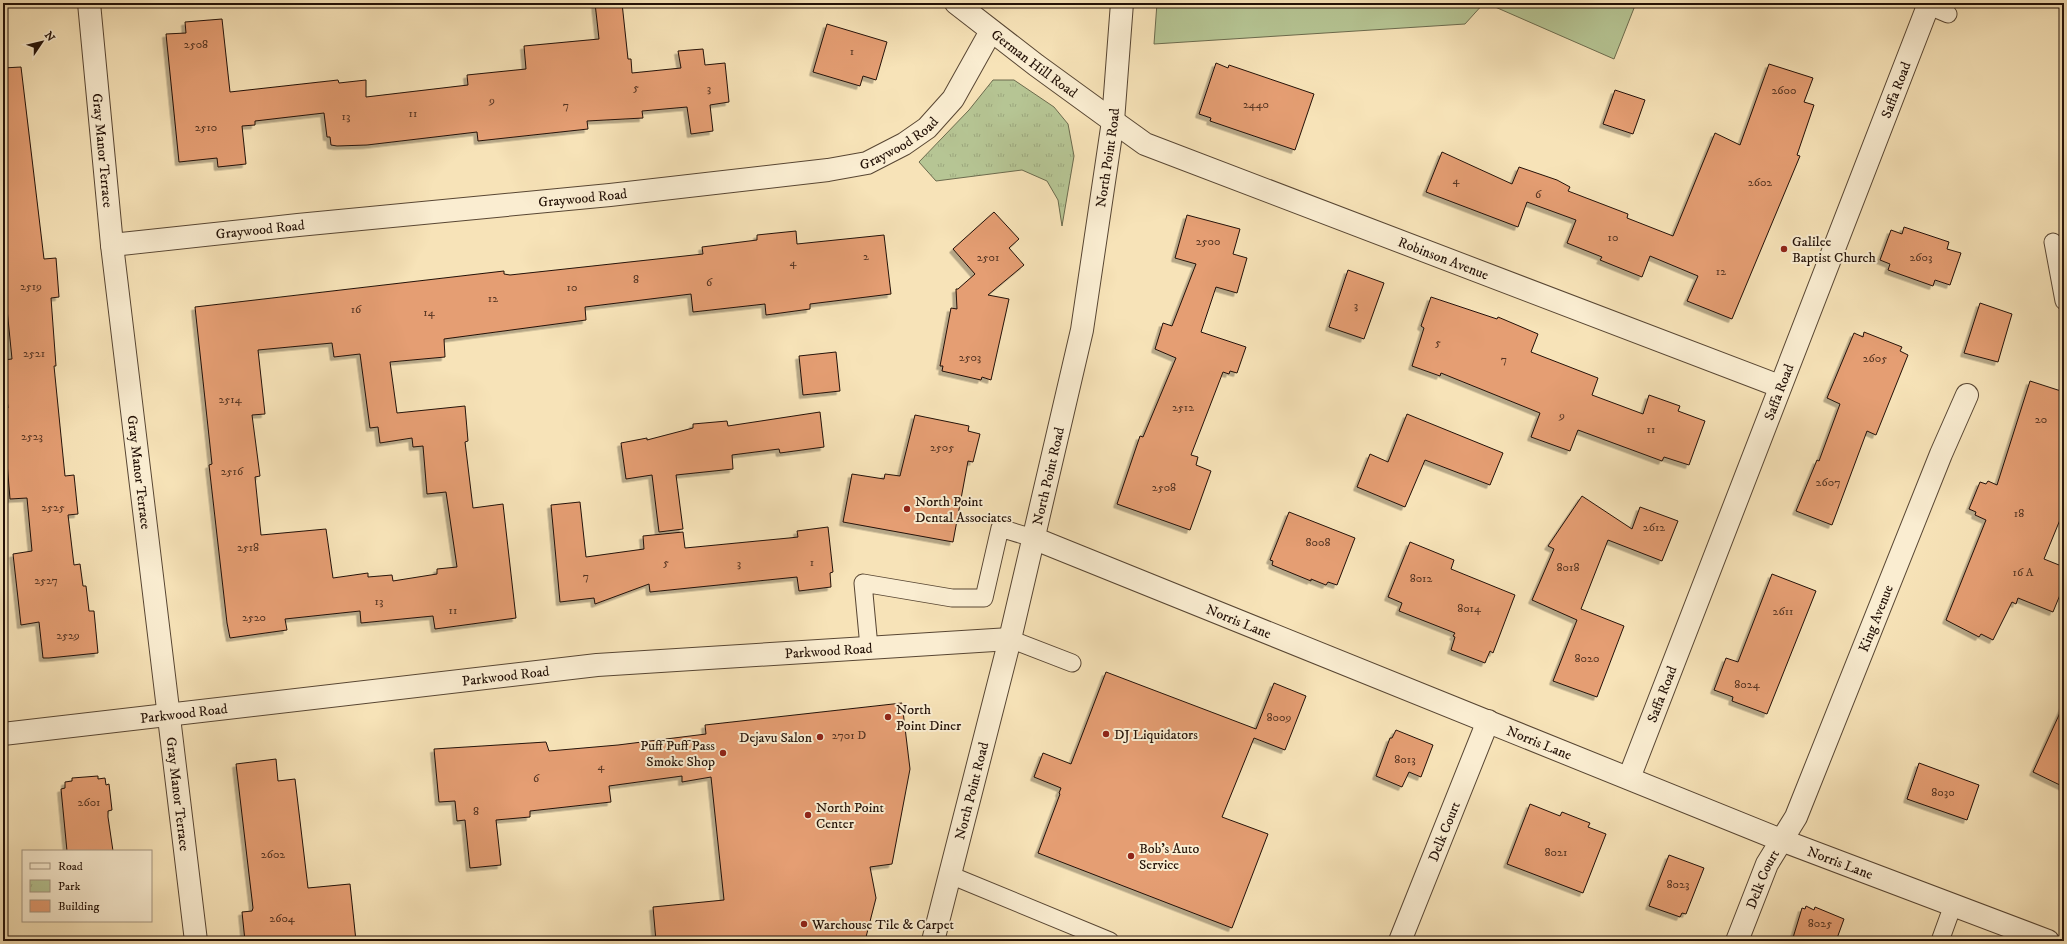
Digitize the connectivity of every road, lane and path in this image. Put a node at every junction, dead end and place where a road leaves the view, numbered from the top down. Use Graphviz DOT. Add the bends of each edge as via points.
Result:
graph roads {
  1 [pos="89,3"];
  2 [pos="956,3"];
  3 [pos="1122,3"];
  4 [pos="1925,4"];
  5 [pos="1948,14"];
  6 [pos="991,31"];
  7 [pos="1113,121"];
  8 [pos="2053,242"];
  9 [pos="112,245"];
  10 [pos="2064,300"];
  11 [pos="1779,386"];
  12 [pos="1968,395"];
  13 [pos="1033,538"];
  14 [pos="1010,639"];
  15 [pos="869,648"];
  16 [pos="1072,663"];
  17 [pos="169,714"];
  18 [pos="1488,721"];
  19 [pos="3,734"];
  20 [pos="1629,778"];
  21 [pos="1781,840"];
  22 [pos="950,875"];
  23 [pos="1953,905"];
  24 [pos="196,941"];
  25 [pos="933,941"];
  26 [pos="1110,941"];
  27 [pos="1400,941"];
  28 [pos="1737,941"];
  29 [pos="1940,941"];
  30 [pos="2048,941"];
  1 -- 9 [label="street, Gray Manor Terrace"];
  2 -- 6 [label="street, German Hill Road"];
  3 -- 7 [label="street, North Point Road" via="1117,42"];
  4 -- 5 [label="lane"];
  4 -- 11 [label="street, Saffa Road"];
  6 -- 7 [label="street, German Hill Road"];
  6 -- 9 [label="street, Graywood Road" via="953,99 927,128 904,144 867,163 828,170 610,195"];
  7 -- 11 [label="street, Robinson Avenue" via="1145,144"];
  7 -- 13 [label="street, North Point Road" via="1082,330"];
  8 -- 10 [label="lane"];
  9 -- 17 [label="street, Gray Manor Terrace"];
  11 -- 20 [label="street, Saffa Road"];
  12 -- 21 [label="street, King Avenue" via="1941,454 1796,817"];
  13 -- 14 [label="street, North Point Road"];
  13 -- 15 [label="lane" via="1000,528 984,598 952,598 863,583"];
  13 -- 18 [label="street, Norris Lane"];
  14 -- 15 [label="street, Parkwood Road"];
  14 -- 16 [label="lane"];
  14 -- 22 [label="street, North Point Road"];
  15 -- 17 [label="street, Parkwood Road" via="597,665"];
  17 -- 19 [label="street, Parkwood Road"];
  17 -- 24 [label="street, Gray Manor Terrace"];
  18 -- 20 [label="street, Norris Lane"];
  18 -- 27 [label="street, Delk Court"];
  20 -- 21 [label="street, Norris Lane"];
  21 -- 23 [label="street, Norris Lane"];
  21 -- 28 [label="street, Delk Court" via="1767,864"];
  22 -- 25 [label="street, North Point Road"];
  22 -- 26 [label="lane"];
  23 -- 29 [label="lane"];
  23 -- 30 [label="street, Norris Lane"];
}
